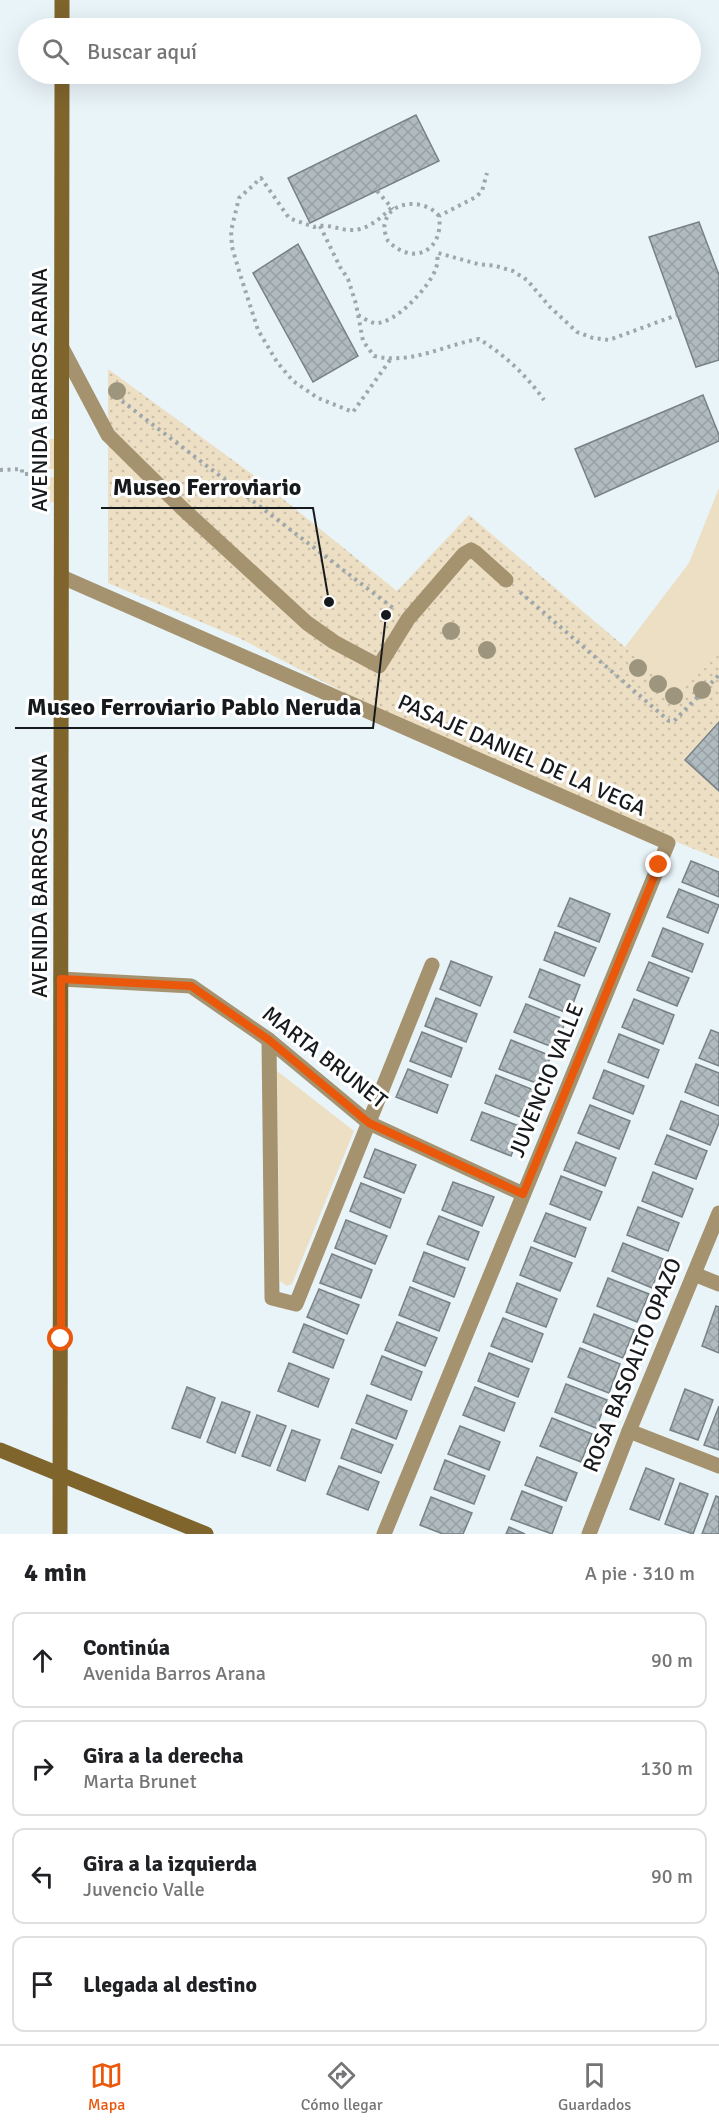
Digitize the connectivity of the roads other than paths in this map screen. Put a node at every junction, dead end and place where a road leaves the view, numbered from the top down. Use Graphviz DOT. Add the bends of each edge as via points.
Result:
graph roads {
  1 [pos="62,0"];
  2 [pos="62,18"];
  3 [pos="62,84"];
  4 [pos="62,348"];
  5 [pos="62,577"];
  6 [pos="507,580"];
  7 [pos="668,843"];
  8 [pos="432,965"];
  9 [pos="61,979"];
  10 [pos="269,1040"];
  11 [pos="369,1123"];
  12 [pos="523,1194"];
  13 [pos="719,1213"];
  14 [pos="694,1274"];
  15 [pos="719,1284"];
  16 [pos="628,1431"];
  17 [pos="0,1450"];
  18 [pos="719,1466"];
  19 [pos="61,1476"];
  20 [pos="60,1534"];
  21 [pos="206,1534"];
  22 [pos="384,1534"];
  23 [pos="589,1534"];
  1 -- 2 [label="main road"];
  3 -- 4 [label="main road, AVENIDA BARROS ARANA"];
  4 -- 5 [label="main road, AVENIDA BARROS ARANA"];
  4 -- 6 [label="street" via="108,435 306,623 379,666 408,619 464,554 471,550 476,553"];
  5 -- 7 [label="street, PASAJE DANIEL DE LA VEGA"];
  5 -- 9 [label="main road, AVENIDA BARROS ARANA"];
  7 -- 12 [label="street, JUVENCIO VALLE"];
  8 -- 11 [label="street"];
  9 -- 10 [label="street, MARTA BRUNET" via="191,986"];
  9 -- 19 [label="main road, AVENIDA BARROS ARANA"];
  10 -- 11 [label="street, MARTA BRUNET"];
  10 -- 11 [label="street" via="272,1298 296,1304"];
  11 -- 12 [label="street, MARTA BRUNET"];
  12 -- 22 [label="street, JUVENCIO VALLE"];
  13 -- 14 [label="street, ROSA BASOALTO OPAZO"];
  14 -- 15 [label="street"];
  14 -- 16 [label="street, ROSA BASOALTO OPAZO"];
  16 -- 18 [label="street"];
  16 -- 23 [label="street, ROSA BASOALTO OPAZO"];
  17 -- 19 [label="main road"];
  19 -- 20 [label="main road, AVENIDA BARROS ARANA"];
  19 -- 21 [label="main road"];
}
